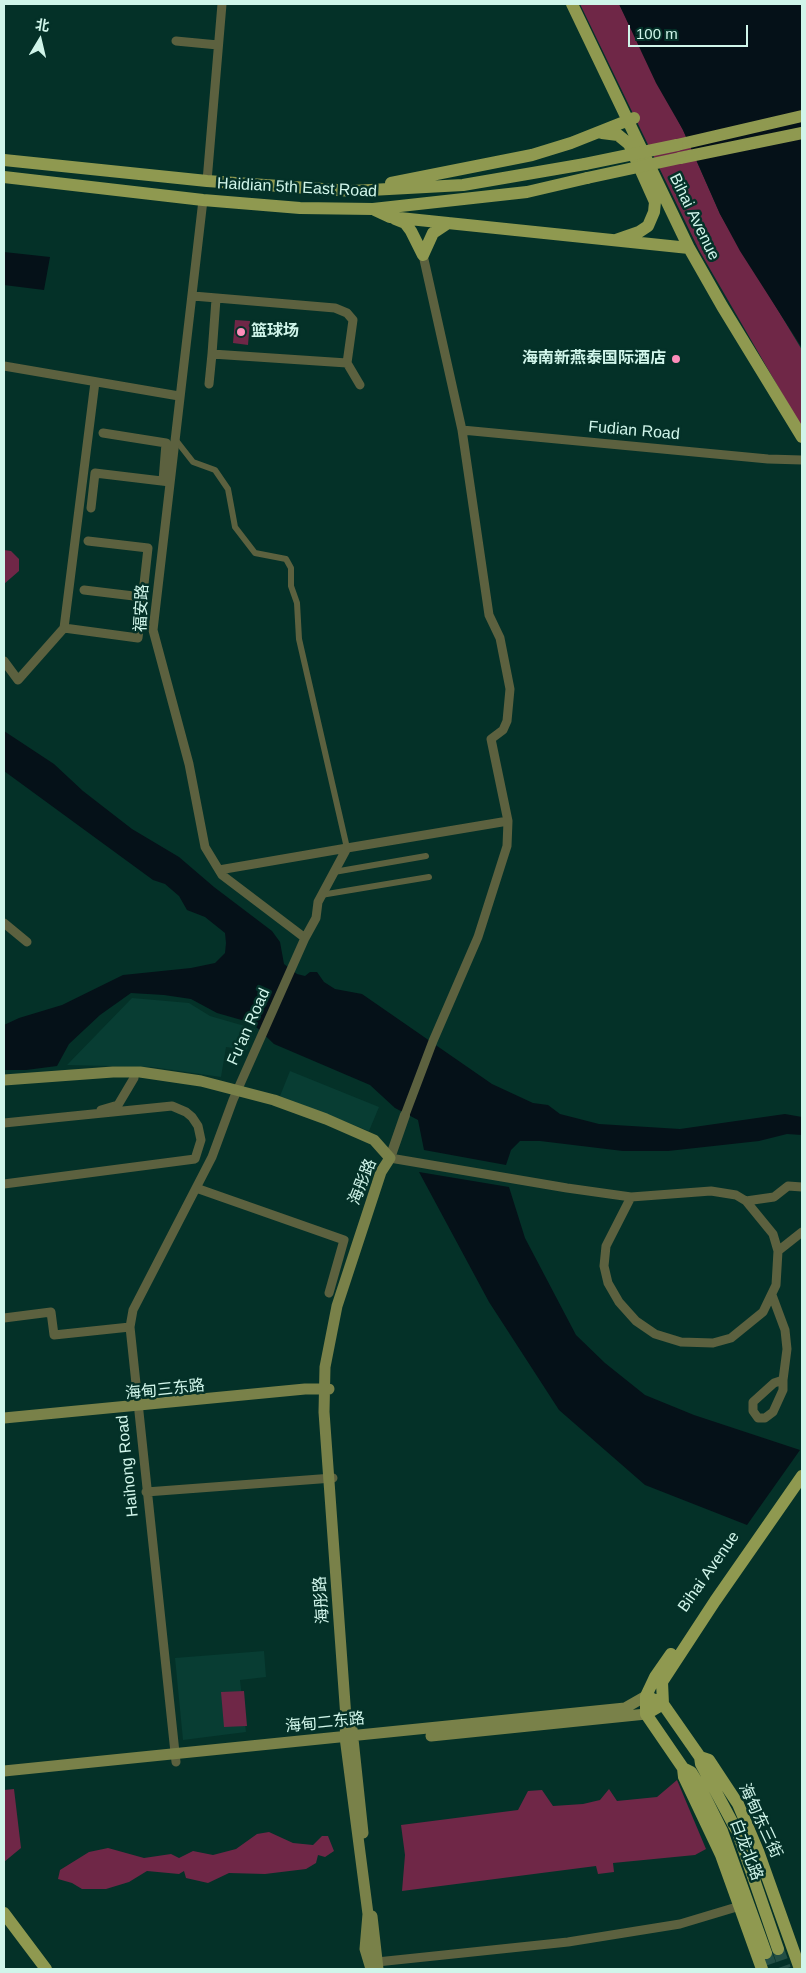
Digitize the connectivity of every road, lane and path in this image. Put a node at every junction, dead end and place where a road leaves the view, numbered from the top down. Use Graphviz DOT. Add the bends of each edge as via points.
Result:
graph roads {
  1 [pos="222,4"];
  2 [pos="572,4"];
  3 [pos="579,4"];
  4 [pos="176,41"];
  5 [pos="218,45"];
  6 [pos="802,116"];
  7 [pos="631,119"];
  8 [pos="596,133"];
  9 [pos="802,133"];
  10 [pos="4,160"];
  11 [pos="4,177"];
  12 [pos="207,181"];
  13 [pos="352,191"];
  14 [pos="203,200"];
  15 [pos="373,209"];
  16 [pos="390,217"];
  17 [pos="448,223"];
  18 [pos="612,241"];
  19 [pos="690,248"];
  20 [pos="422,254"];
  21 [pos="193,296"];
  22 [pos="216,299"];
  23 [pos="212,354"];
  24 [pos="348,363"];
  25 [pos="4,366"];
  26 [pos="95,382"];
  27 [pos="209,384"];
  28 [pos="360,385"];
  29 [pos="179,396"];
  30 [pos="802,428"];
  31 [pos="462,430"];
  32 [pos="103,433"];
  33 [pos="802,437"];
  34 [pos="174,439"];
  35 [pos="802,460"];
  36 [pos="166,481"];
  37 [pos="91,508"];
  38 [pos="88,541"];
  39 [pos="84,590"];
  40 [pos="142,597"];
  41 [pos="64,628"];
  42 [pos="4,661"];
  43 [pos="508,821"];
  44 [pos="346,848"];
  45 [pos="426,856"];
  46 [pos="219,870"];
  47 [pos="334,872"];
  48 [pos="429,877"];
  49 [pos="321,895"];
  50 [pos="4,923"];
  51 [pos="305,938"];
  52 [pos="26,942"];
  53 [pos="134,1078"];
  54 [pos="4,1080"];
  55 [pos="4,1087"];
  56 [pos="235,1095"];
  57 [pos="87,1114"];
  58 [pos="406,1115"];
  59 [pos="4,1123"];
  60 [pos="212,1157"];
  61 [pos="390,1158"];
  62 [pos="195,1159"];
  63 [pos="4,1184"];
  64 [pos="802,1187"];
  65 [pos="196,1188"];
  66 [pos="621,1195"];
  67 [pos="631,1197"];
  68 [pos="746,1201"];
  69 [pos="623,1209"];
  70 [pos="802,1232"];
  71 [pos="778,1251"];
  72 [pos="329,1293"];
  73 [pos="772,1295"];
  74 [pos="4,1318"];
  75 [pos="130,1327"];
  76 [pos="783,1380"];
  77 [pos="327,1391"];
  78 [pos="137,1407"];
  79 [pos="4,1418"];
  80 [pos="4,1422"];
  81 [pos="802,1468"];
  82 [pos="802,1476"];
  83 [pos="331,1478"];
  84 [pos="146,1492"];
  85 [pos="646,1696"];
  86 [pos="663,1704"];
  87 [pos="646,1714"];
  88 [pos="350,1741"];
  89 [pos="700,1757"];
  90 [pos="176,1758"];
  91 [pos="683,1768"];
  92 [pos="4,1771"];
  93 [pos="4,1779"];
  94 [pos="740,1906"];
  95 [pos="4,1913"];
  96 [pos="4,1926"];
  97 [pos="375,1967"];
  98 [pos="35,1969"];
  99 [pos="46,1969"];
  100 [pos="762,1969"];
  101 [pos="800,1969"];
  1 -- 5 [label="street"];
  2 -- 7 [label="main road, Bihai Avenue"];
  3 -- 7 [label="main road, Bihai Avenue"];
  4 -- 5 [label="street"];
  5 -- 12 [label="street"];
  6 -- 13 [label="main road, Haidian 5th East Road, bridge" via="586,164 463,184"];
  7 -- 8 [label="main road"];
  7 -- 19 [label="main road, Bihai Avenue"];
  7 -- 30 [label="main road, Bihai Avenue" via="720,294"];
  8 -- 13 [label="main road" via="503,162"];
  8 -- 18 [label="main road" via="612,133 626,140 655,202 648,226"];
  9 -- 15 [label="main road, Haidian 5th East Road, bridge" via="527,192"];
  10 -- 12 [label="main road, Haidian 5th East Road"];
  11 -- 14 [label="main road, Haidian 5th East Road"];
  12 -- 13 [label="main road, Haidian 5th East Road"];
  14 -- 15 [label="main road, Haidian 5th East Road" via="300,208"];
  14 -- 21 [label="street, 福安路"];
  15 -- 16 [label="main road"];
  16 -- 17 [label="main road"];
  16 -- 20 [label="main road" via="405,224"];
  17 -- 18 [label="main road"];
  17 -- 20 [label="main road" via="433,233"];
  18 -- 19 [label="main road"];
  19 -- 33 [label="main road, Bihai Avenue"];
  20 -- 31 [label="street"];
  21 -- 22 [label="street"];
  21 -- 29 [label="street, 福安路"];
  22 -- 23 [label="street"];
  22 -- 24 [label="street" via="335,308 347,313 353,320"];
  23 -- 24 [label="street"];
  23 -- 27 [label="street"];
  24 -- 28 [label="street"];
  25 -- 26 [label="street"];
  26 -- 29 [label="street"];
  26 -- 41 [label="street"];
  29 -- 34 [label="street, 福安路"];
  31 -- 35 [label="street, Fudian Road"];
  31 -- 43 [label="street" via="489,615 500,638 510,689 507,721 503,730 491,739"];
  32 -- 36 [label="street" via="166,443"];
  34 -- 36 [label="street, 福安路"];
  34 -- 44 [label="street" via="193,462 215,470 228,489 235,527 255,553 286,559 291,568 299,639"];
  36 -- 37 [label="street" via="95,473"];
  36 -- 46 [label="street, 福安路" via="153,630 189,764 205,847"];
  38 -- 40 [label="street" via="148,548"];
  39 -- 40 [label="street"];
  40 -- 41 [label="street" via="138,638"];
  41 -- 42 [label="street" via="18,680"];
  43 -- 44 [label="street"];
  43 -- 58 [label="street" via="507,846 478,937 433,1041"];
  44 -- 46 [label="street"];
  44 -- 47 [label="street"];
  45 -- 47 [label="street"];
  46 -- 51 [label="street, 福安路" via="222,876"];
  47 -- 49 [label="street"];
  48 -- 49 [label="street"];
  49 -- 51 [label="street" via="316,918"];
  50 -- 52 [label="street"];
  51 -- 56 [label="street, Fu'an Road"];
  53 -- 55 [label="main road"];
  53 -- 56 [label="main road" via="182,1083"];
  53 -- 57 [label="street" via="118,1104"];
  54 -- 56 [label="main road" via="140,1072 201,1081"];
  56 -- 60 [label="street, Haihong Road"];
  56 -- 61 [label="main road" via="336,1129"];
  57 -- 59 [label="street"];
  57 -- 62 [label="street" via="172,1106 186,1112 198,1126 201,1140"];
  58 -- 61 [label="street"];
  60 -- 62 [label="street"];
  60 -- 65 [label="street, Haihong Road"];
  61 -- 66 [label="street"];
  61 -- 77 [label="main road, 海彤路" via="381,1172 336,1312 325,1367"];
  62 -- 63 [label="street"];
  64 -- 68 [label="street" via="788,1186 774,1197"];
  65 -- 72 [label="street" via="344,1240"];
  65 -- 75 [label="street, Haihong Road" via="133,1310"];
  66 -- 67 [label="street"];
  66 -- 69 [label="street"];
  67 -- 68 [label="street" via="711,1191 736,1195"];
  67 -- 69 [label="street"];
  68 -- 71 [label="street" via="773,1234"];
  69 -- 73 [label="street" via="606,1246 604,1266 608,1283 636,1321 655,1334 700,1344 731,1338 763,1312"];
  70 -- 71 [label="street"];
  71 -- 73 [label="street" via="776,1285"];
  73 -- 76 [label="street" via="785,1330 788,1349"];
  74 -- 75 [label="street" via="51,1312 54,1336"];
  75 -- 78 [label="street, Haihong Road"];
  77 -- 78 [label="main road" via="305,1388"];
  77 -- 83 [label="main road, 海彤路"];
  78 -- 79 [label="main road"];
  78 -- 80 [label="main road, 海甸三东路"];
  78 -- 84 [label="street, Haihong Road"];
  81 -- 85 [label="main road, Bihai Avenue" via="655,1677"];
  82 -- 86 [label="main road, Bihai Avenue" via="662,1682"];
  83 -- 84 [label="street"];
  83 -- 88 [label="main road, 海彤路"];
  84 -- 90 [label="street, Haihong Road"];
  85 -- 86 [label="main road"];
  85 -- 87 [label="main road"];
  85 -- 88 [label="main road, 海甸二东路" via="625,1708"];
  86 -- 87 [label="main road"];
  86 -- 89 [label="main road, 海甸东三街"];
  87 -- 88 [label="main road, 海甸二东路"];
  87 -- 91 [label="main road"];
  88 -- 90 [label="main road, 海甸二东路"];
  88 -- 97 [label="main road, 海彤路" via="368,1914 365,1949"];
  89 -- 91 [label="main road, 白龙北路" via="738,1833 772,1951 722,1831 699,1784 691,1772"];
  89 -- 101 [label="main road, 海甸东三街" via="709,1760 743,1815"];
  90 -- 92 [label="main road, 海甸二东路"];
  90 -- 93 [label="main road, 海甸二东路"];
  91 -- 94 [label="main road" via="684,1777 718,1846"];
  94 -- 97 [label="street" via="680,1924"];
  94 -- 100 [label="main road"];
  95 -- 99 [label="main road"];
  96 -- 98 [label="main road"];
}
